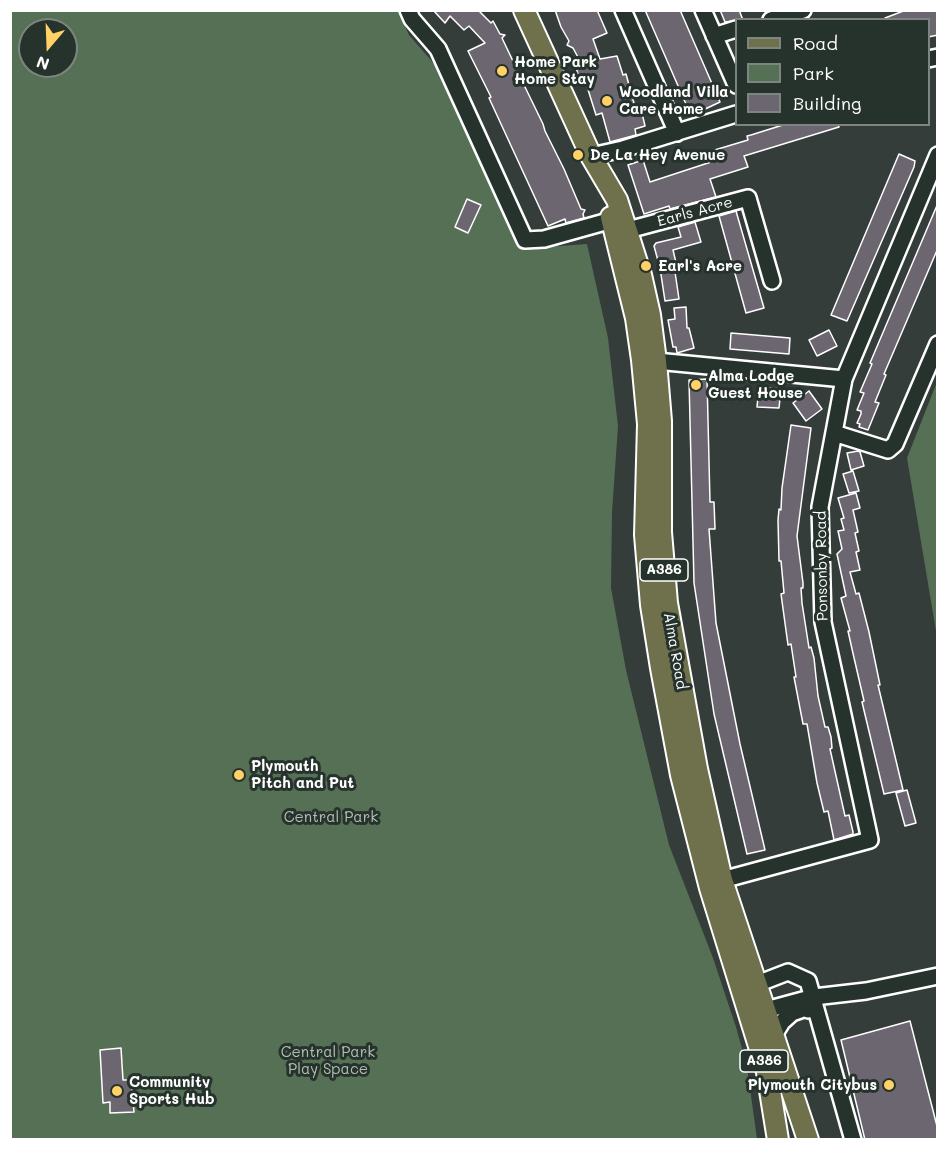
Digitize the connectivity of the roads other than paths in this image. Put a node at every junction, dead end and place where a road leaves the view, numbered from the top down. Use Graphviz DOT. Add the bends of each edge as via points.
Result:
graph roads {
  1 [pos="408,10"];
  2 [pos="524,10"];
  3 [pos="623,10"];
  4 [pos="703,10"];
  5 [pos="803,10"];
  6 [pos="777,18"];
  7 [pos="735,30"];
  8 [pos="714,36"];
  9 [pos="735,83"];
  10 [pos="735,114"];
  11 [pos="676,133"];
  12 [pos="938,155"];
  13 [pos="591,156"];
  14 [pos="620,225"];
  15 [pos="772,281"];
  16 [pos="938,344"];
  17 [pos="656,361"];
  18 [pos="844,379"];
  19 [pos="834,433"];
  20 [pos="722,880"];
  21 [pos="938,976"];
  22 [pos="748,985"];
  23 [pos="814,997"];
  24 [pos="819,1015"];
  25 [pos="758,1016"];
  26 [pos="774,1035"];
  27 [pos="778,1140"];
  28 [pos="808,1140"];
  29 [pos="853,1140"];
  1 -- 14 [label="street" via="438,49 525,240"];
  2 -- 13 [label="main road, Alma Road / A386"];
  3 -- 11 [label="street"];
  4 -- 8 [label="street"];
  5 -- 6 [label="street"];
  7 -- 8 [label="street"];
  8 -- 9 [label="street"];
  10 -- 11 [label="street"];
  11 -- 13 [label="street"];
  12 -- 18 [label="street, Ponsonby Road"];
  13 -- 14 [label="main road, Alma Road / A386" via="617,200"];
  14 -- 15 [label="street, Earls Acre" via="748,198"];
  14 -- 17 [label="main road, Alma Road / A386" via="650,315"];
  14 -- 22 [label="main road, Alma Road / A386" via="648,424 645,535 661,668 681,775 710,888"];
  16 -- 19 [label="street" via="895,444 888,450"];
  17 -- 18 [label="street"];
  17 -- 20 [label="main road, Alma Road / A386" via="667,603 696,769"];
  18 -- 19 [label="street, Ponsonby Road"];
  19 -- 20 [label="street, Ponsonby Road" via="820,507 822,622 870,840"];
  20 -- 22 [label="main road, Alma Road / A386"];
  21 -- 23 [label="street"];
  22 -- 23 [label="street" via="788,972 808,981"];
  22 -- 25 [label="main road, Alma Road / A386"];
  23 -- 24 [label="street"];
  23 -- 25 [label="street"];
  24 -- 26 [label="street" via="806,1008 792,1013"];
  24 -- 29 [label="street"];
  25 -- 26 [label="main road, Alma Road / A386"];
  25 -- 27 [label="main road, Alma Road / A386"];
  26 -- 28 [label="main road, Alma Road / A386"];
}
